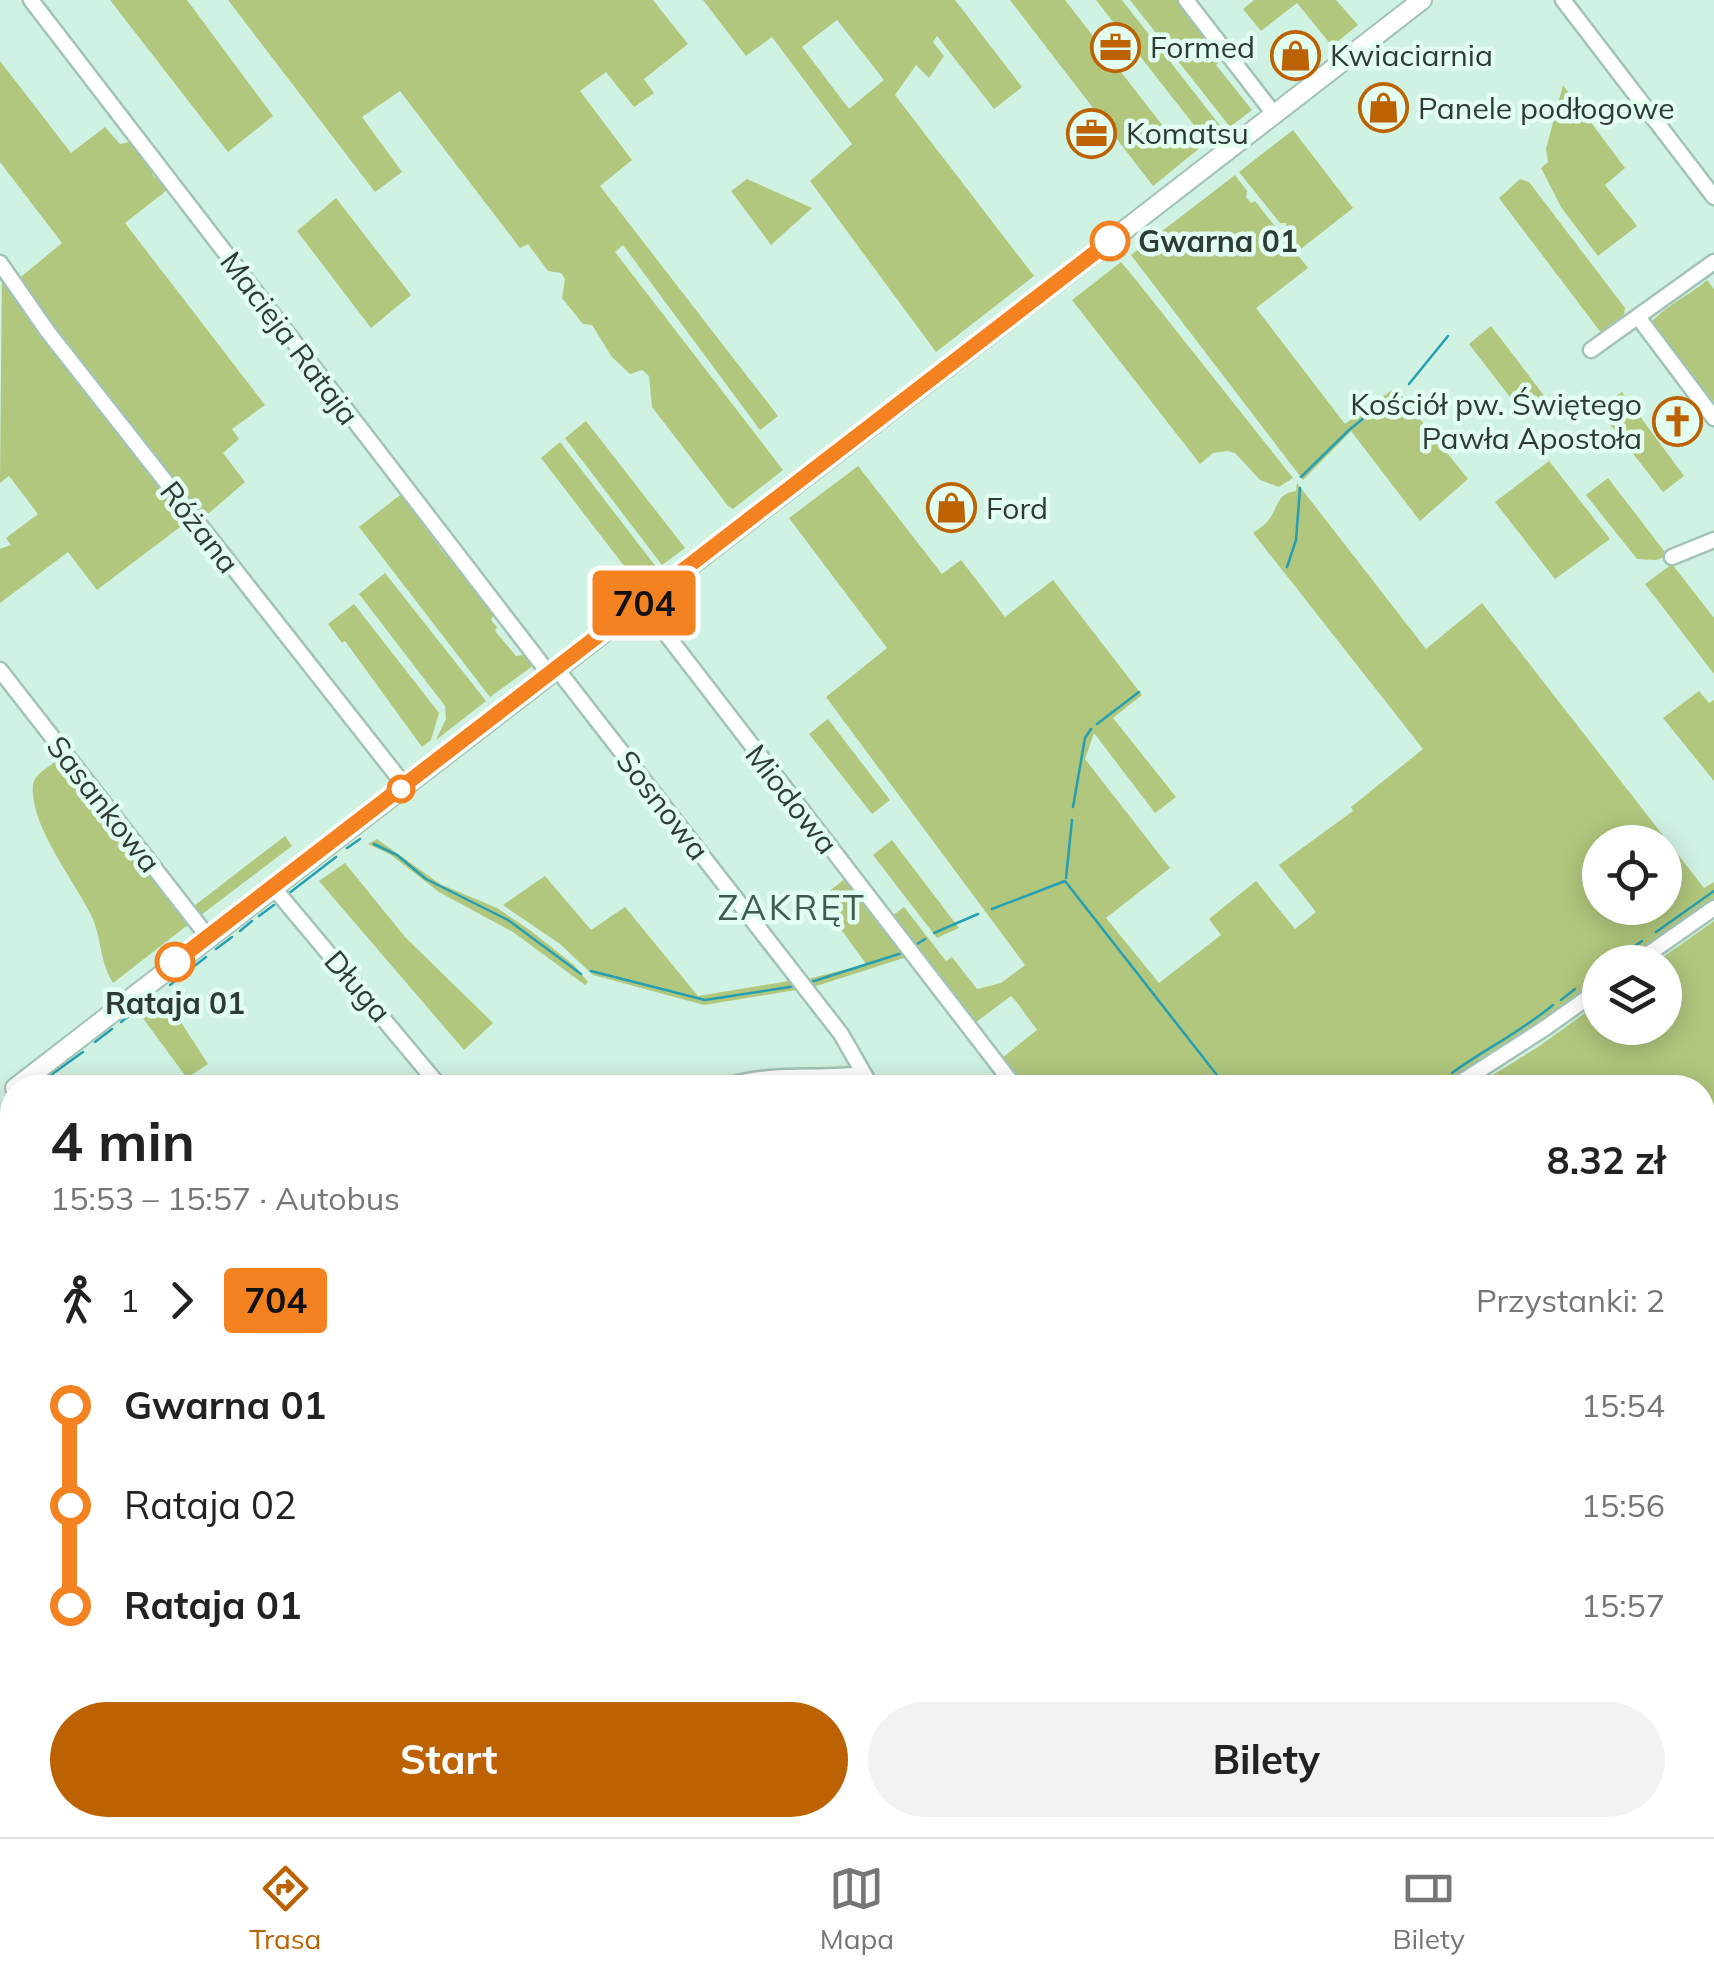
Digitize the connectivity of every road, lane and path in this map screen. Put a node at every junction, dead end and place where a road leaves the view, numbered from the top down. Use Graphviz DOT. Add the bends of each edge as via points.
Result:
graph roads {
  1 [pos="31,0"];
  2 [pos="1186,0"];
  3 [pos="1422,0"];
  4 [pos="1563,0"];
  5 [pos="1274,114"];
  6 [pos="1714,198"];
  7 [pos="1714,262"];
  8 [pos="0,263"];
  9 [pos="1638,317"];
  10 [pos="1591,350"];
  11 [pos="1714,418"];
  12 [pos="1714,540"];
  13 [pos="1672,557"];
  14 [pos="643,604"];
  15 [pos="0,670"];
  16 [pos="553,672"];
  17 [pos="405,786"];
  18 [pos="273,887"];
  19 [pos="1714,908"];
  20 [pos="208,938"];
  21 [pos="1661,945"];
  22 [pos="1582,1002"];
  23 [pos="863,1074"];
  24 [pos="31,1075"];
  25 [pos="429,1075"];
  26 [pos="852,1075"];
  27 [pos="1006,1075"];
  28 [pos="1472,1075"];
  1 -- 16 [label="street, Macieja Rataja"];
  2 -- 5 [label="street"];
  3 -- 5 [label="main road"];
  4 -- 6 [label="street"];
  5 -- 14 [label="main road"];
  7 -- 9 [label="street"];
  8 -- 17 [label="street, Różana"];
  9 -- 10 [label="street"];
  9 -- 11 [label="street"];
  12 -- 13 [label="street"];
  14 -- 16 [label="main road"];
  14 -- 27 [label="street, Miodowa"];
  15 -- 20 [label="street, Sasankowa"];
  16 -- 17 [label="main road"];
  16 -- 23 [label="street, Sosnowa" via="841,1034"];
  17 -- 18 [label="main road"];
  18 -- 20 [label="main road"];
  18 -- 25 [label="street, Długa"];
  19 -- 21 [label="street"];
  20 -- 24 [label="main road"];
  22 -- 28 [label="street"];
  23 -- 26 [label="street"];
}
